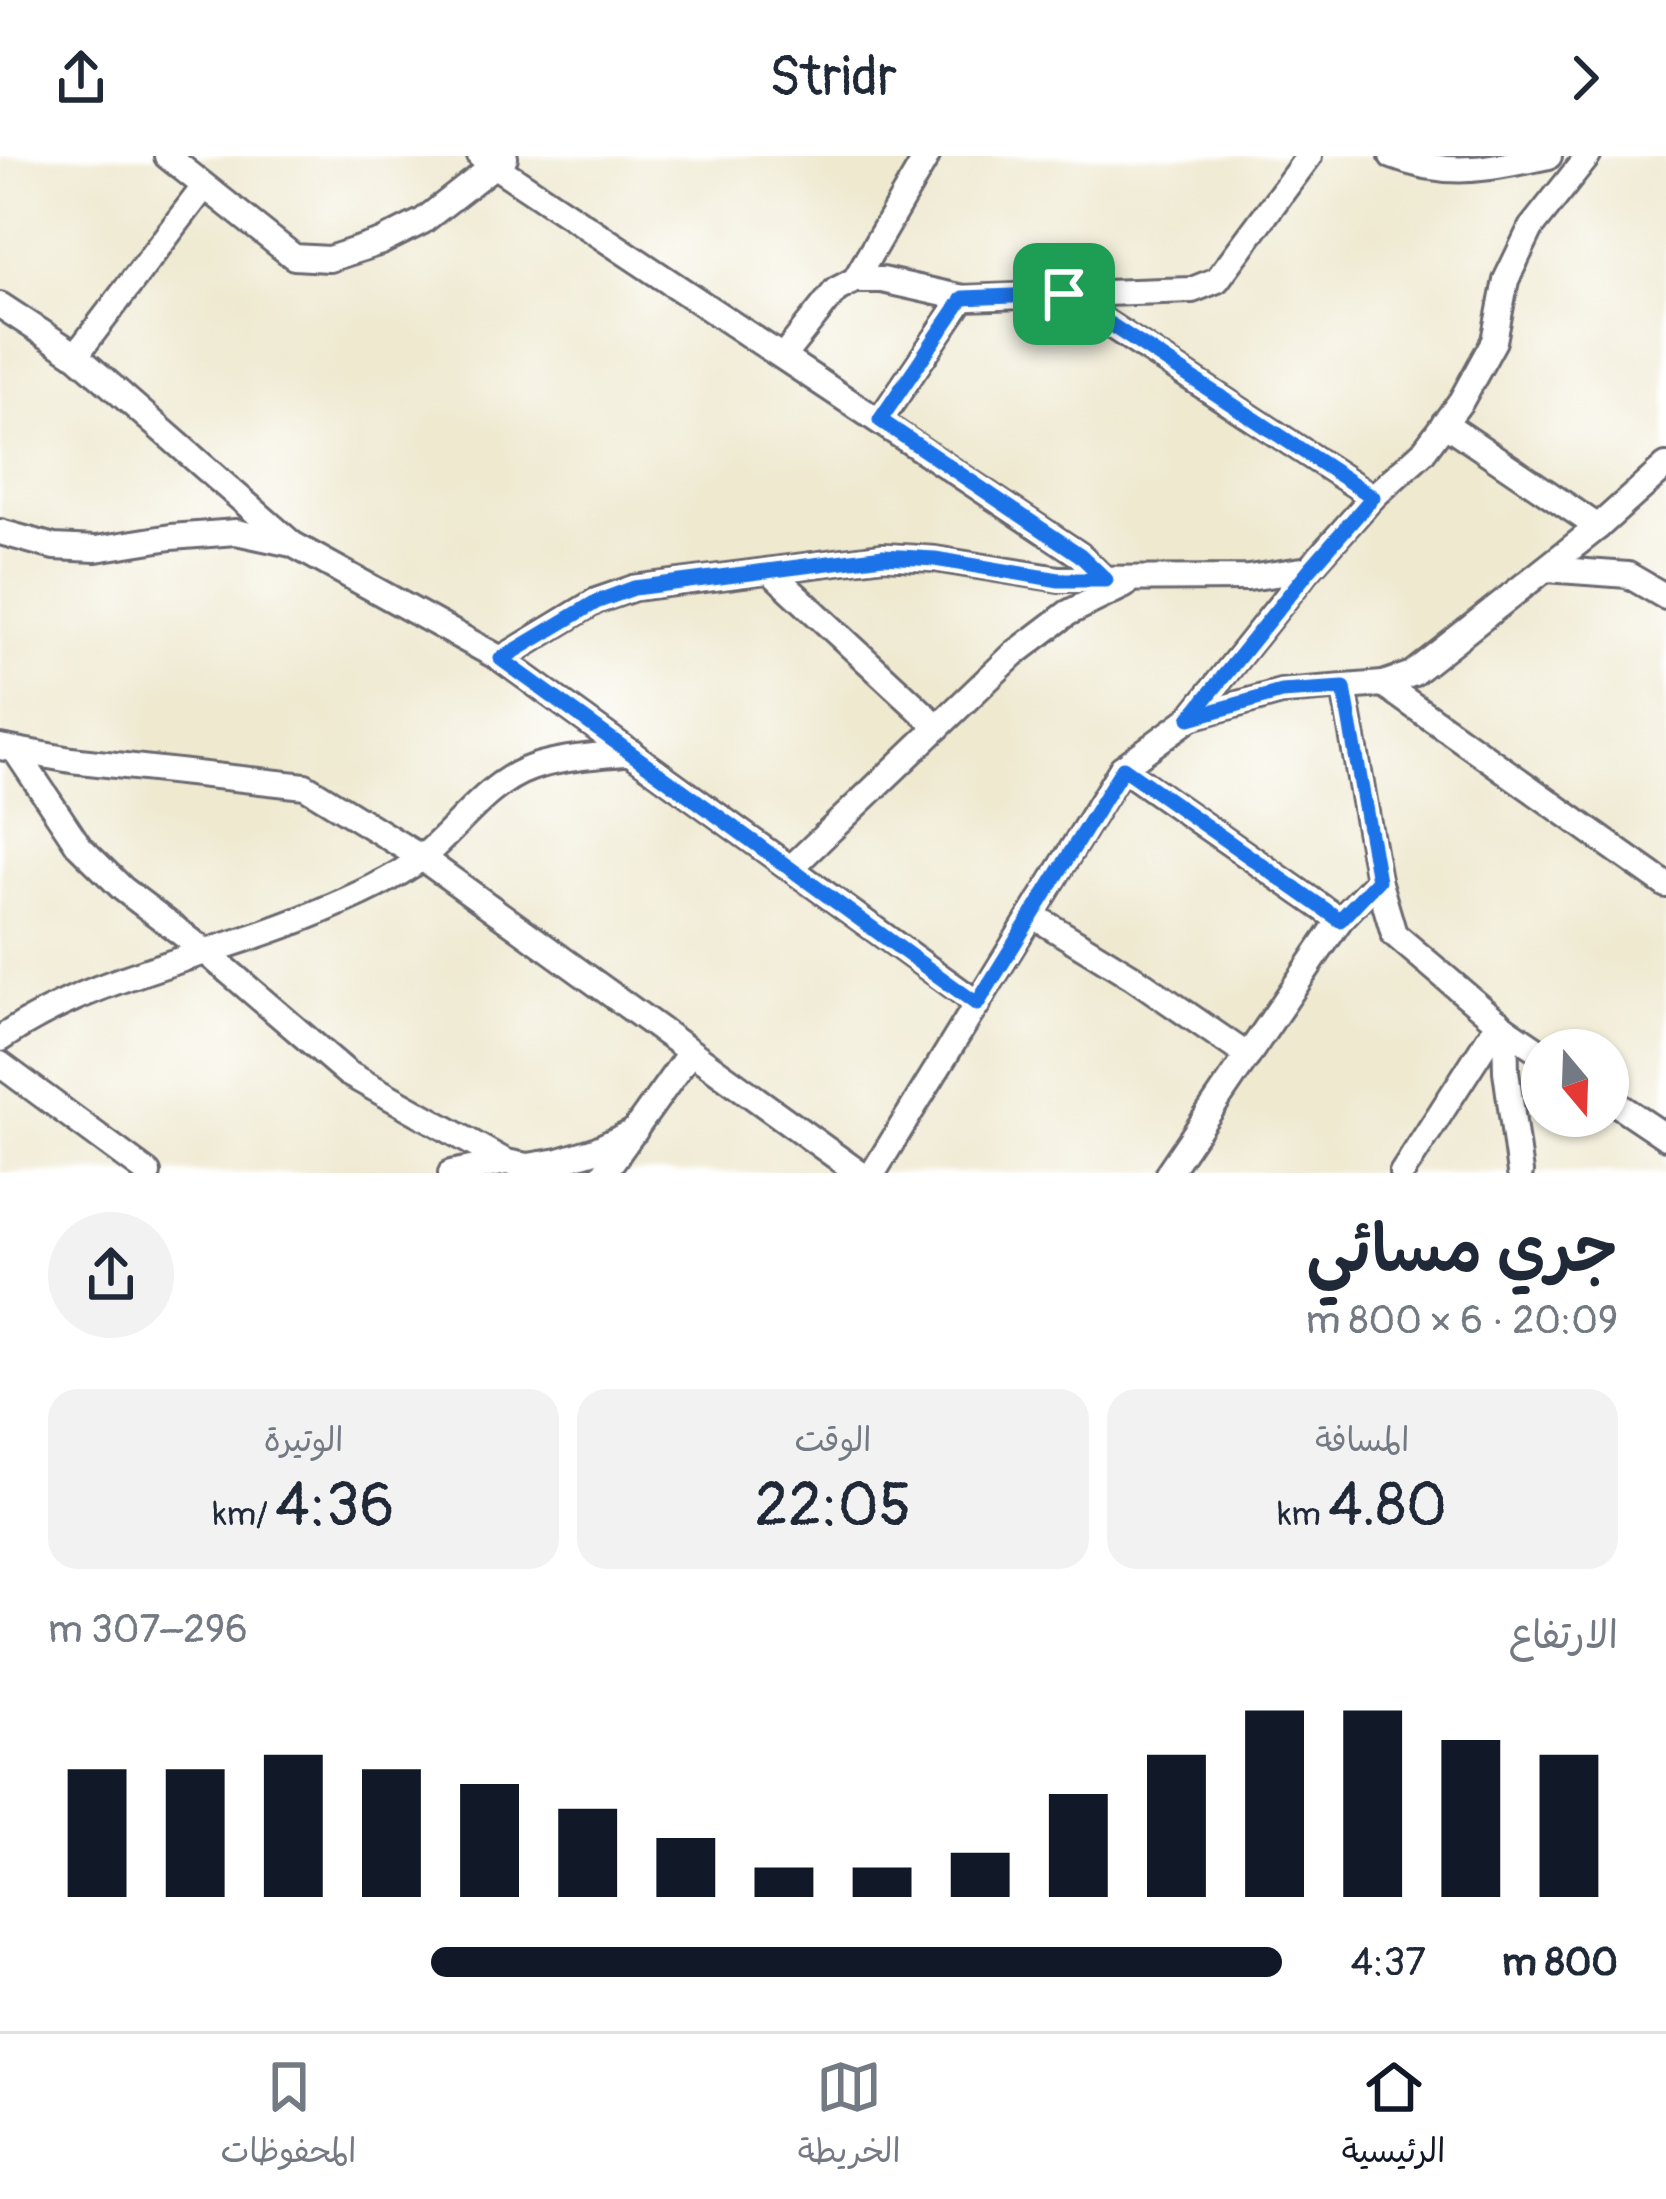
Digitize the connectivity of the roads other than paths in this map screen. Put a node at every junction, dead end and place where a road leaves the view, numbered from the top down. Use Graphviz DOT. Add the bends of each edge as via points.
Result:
graph roads {
  1 [pos="167,156"];
  2 [pos="928,156"];
  3 [pos="1309,156"];
  4 [pos="1392,156"];
  5 [pos="1588,156"];
  6 [pos="1534,157"];
  7 [pos="494,159"];
  8 [pos="204,187"];
  9 [pos="855,280"];
  10 [pos="1064,294"];
  11 [pos="963,298"];
  12 [pos="0,304"];
  13 [pos="76,355"];
  14 [pos="784,355"];
  15 [pos="880,420"];
  16 [pos="1444,423"];
  17 [pos="1666,466"];
  18 [pos="1373,497"];
  19 [pos="1598,527"];
  20 [pos="0,532"];
  21 [pos="292,544"];
  22 [pos="1310,569"];
  23 [pos="1546,569"];
  24 [pos="770,571"];
  25 [pos="1106,580"];
  26 [pos="1132,581"];
  27 [pos="1666,597"];
  28 [pos="501,659"];
  29 [pos="1383,684"];
  30 [pos="1344,688"];
  31 [pos="1190,718"];
  32 [pos="938,727"];
  33 [pos="8,750"];
  34 [pos="631,752"];
  35 [pos="1123,768"];
  36 [pos="422,858"];
  37 [pos="791,868"];
  38 [pos="1378,880"];
  39 [pos="1666,885"];
  40 [pos="1032,915"];
  41 [pos="1340,920"];
  42 [pos="206,952"];
  43 [pos="977,1004"];
  44 [pos="1502,1025"];
  45 [pos="1521,1038"];
  46 [pos="0,1039"];
  47 [pos="689,1054"];
  48 [pos="1248,1056"];
  49 [pos="0,1064"];
  50 [pos="1629,1111"];
  51 [pos="635,1130"];
  52 [pos="1666,1137"];
  53 [pos="506,1162"];
  54 [pos="148,1173"];
  55 [pos="451,1173"];
  56 [pos="604,1173"];
  57 [pos="859,1173"];
  58 [pos="873,1173"];
  59 [pos="1168,1173"];
  60 [pos="1402,1173"];
  61 [pos="1520,1173"];
  1 -- 8 [label="street"];
  2 -- 9 [label="street"];
  3 -- 10 [label="street" via="1216,280 1192,290"];
  4 -- 6 [label="street" via="1450,172"];
  5 -- 16 [label="street" via="1531,228 1507,280 1494,341"];
  7 -- 8 [label="street" via="423,221 328,259 294,257"];
  7 -- 14 [label="street"];
  8 -- 13 [label="street"];
  9 -- 11 [label="street"];
  9 -- 14 [label="street" via="836,290"];
  10 -- 11 [label="street"];
  10 -- 18 [label="street"];
  11 -- 15 [label="street"];
  12 -- 13 [label="street"];
  13 -- 21 [label="street"];
  14 -- 15 [label="street"];
  15 -- 25 [label="street"];
  16 -- 18 [label="street"];
  16 -- 19 [label="street"];
  17 -- 19 [label="street"];
  18 -- 22 [label="street"];
  19 -- 23 [label="street"];
  20 -- 21 [label="street" via="96,549 236,532"];
  21 -- 28 [label="street"];
  22 -- 26 [label="street"];
  22 -- 31 [label="street"];
  23 -- 27 [label="street" via="1628,575"];
  23 -- 29 [label="street" via="1412,674"];
  24 -- 25 [label="street" via="883,556"];
  24 -- 28 [label="street" via="634,588"];
  24 -- 32 [label="street"];
  25 -- 26 [label="street"];
  26 -- 32 [label="street" via="1068,613"];
  28 -- 34 [label="street"];
  29 -- 30 [label="street"];
  29 -- 39 [label="street"];
  30 -- 31 [label="street" via="1281,692"];
  30 -- 38 [label="street"];
  31 -- 35 [label="street"];
  32 -- 37 [label="street"];
  33 -- 36 [label="street" via="305,786"];
  33 -- 42 [label="street" via="79,846"];
  34 -- 36 [label="street" via="532,767 501,783"];
  34 -- 37 [label="street"];
  35 -- 40 [label="street"];
  35 -- 41 [label="street"];
  36 -- 42 [label="street" via="335,905"];
  36 -- 47 [label="street"];
  37 -- 43 [label="street"];
  38 -- 41 [label="street"];
  38 -- 44 [label="street" via="1394,934"];
  40 -- 43 [label="street"];
  40 -- 48 [label="street"];
  41 -- 48 [label="street"];
  42 -- 46 [label="street" via="54,1005"];
  42 -- 53 [label="street" via="347,1073"];
  43 -- 58 [label="street"];
  44 -- 45 [label="street"];
  44 -- 60 [label="street"];
  44 -- 61 [label="street"];
  47 -- 51 [label="street"];
  47 -- 57 [label="street"];
  48 -- 59 [label="street"];
  49 -- 54 [label="street"];
  50 -- 52 [label="street"];
  51 -- 53 [label="street" via="560,1160"];
  51 -- 56 [label="street"];
  53 -- 55 [label="street"];
}
